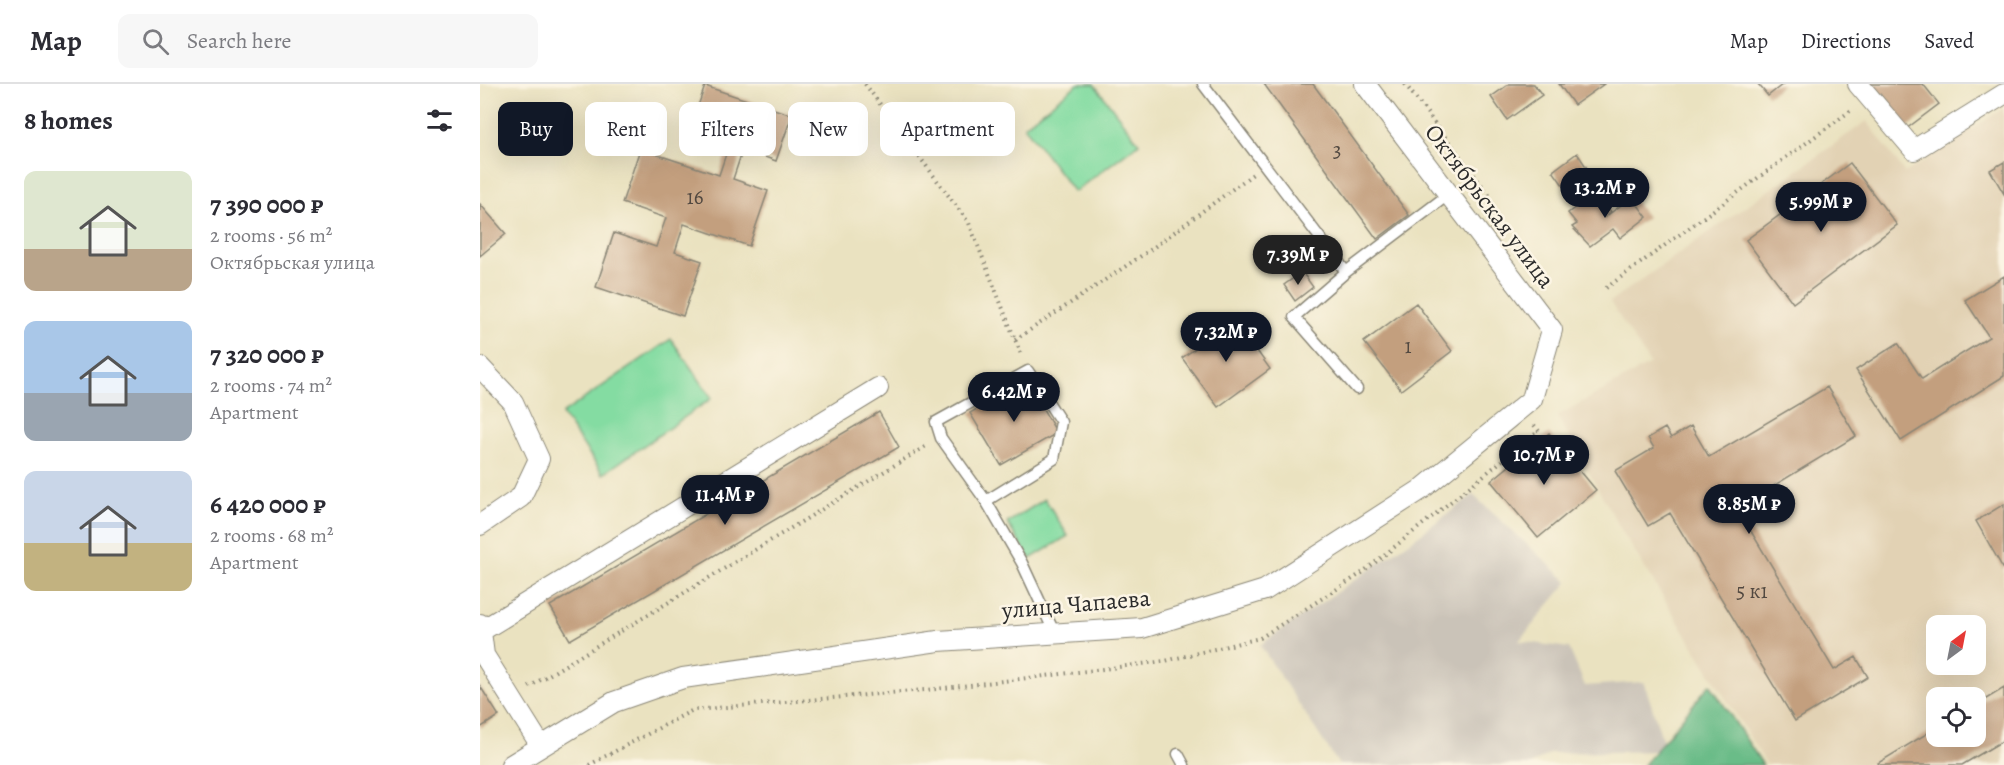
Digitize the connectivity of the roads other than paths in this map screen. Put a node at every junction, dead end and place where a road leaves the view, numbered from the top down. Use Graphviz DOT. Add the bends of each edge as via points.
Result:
graph roads {
  1 [pos="1203,84"];
  2 [pos="1365,84"];
  3 [pos="1863,91"];
  4 [pos="2004,94"];
  5 [pos="1449,194"];
  6 [pos="1346,272"];
  7 [pos="1552,330"];
  8 [pos="480,367"];
  9 [pos="878,388"];
  10 [pos="1357,389"];
  11 [pos="986,501"];
  12 [pos="480,525"];
  13 [pos="480,624"];
  14 [pos="481,631"];
  15 [pos="1055,634"];
  16 [pos="541,746"];
  17 [pos="1178,754"];
  18 [pos="511,765"];
  19 [pos="1184,765"];
  1 -- 6 [label="lane"];
  2 -- 5 [label="street, Октябрьская улица"];
  3 -- 4 [label="street" via="1914,150"];
  5 -- 6 [label="lane"];
  5 -- 7 [label="street, Октябрьская улица"];
  6 -- 10 [label="lane" via="1294,317"];
  7 -- 15 [label="street, улица Чапаева" via="1532,399 1422,489 1265,590 1142,628"];
  8 -- 12 [label="street" via="513,402 539,459 520,497"];
  9 -- 14 [label="street"];
  11 -- 11 [label="lane" via="1054,459 1061,422 1028,371 936,422 941,438"];
  11 -- 15 [label="lane" via="1022,563"];
  13 -- 14 [label="street"];
  14 -- 16 [label="street" via="484,655"];
  15 -- 16 [label="street, улица Чапаева" via="938,641 683,678 614,702"];
  16 -- 18 [label="street, улица Чапаева"];
  17 -- 19 [label="lane"];
}
